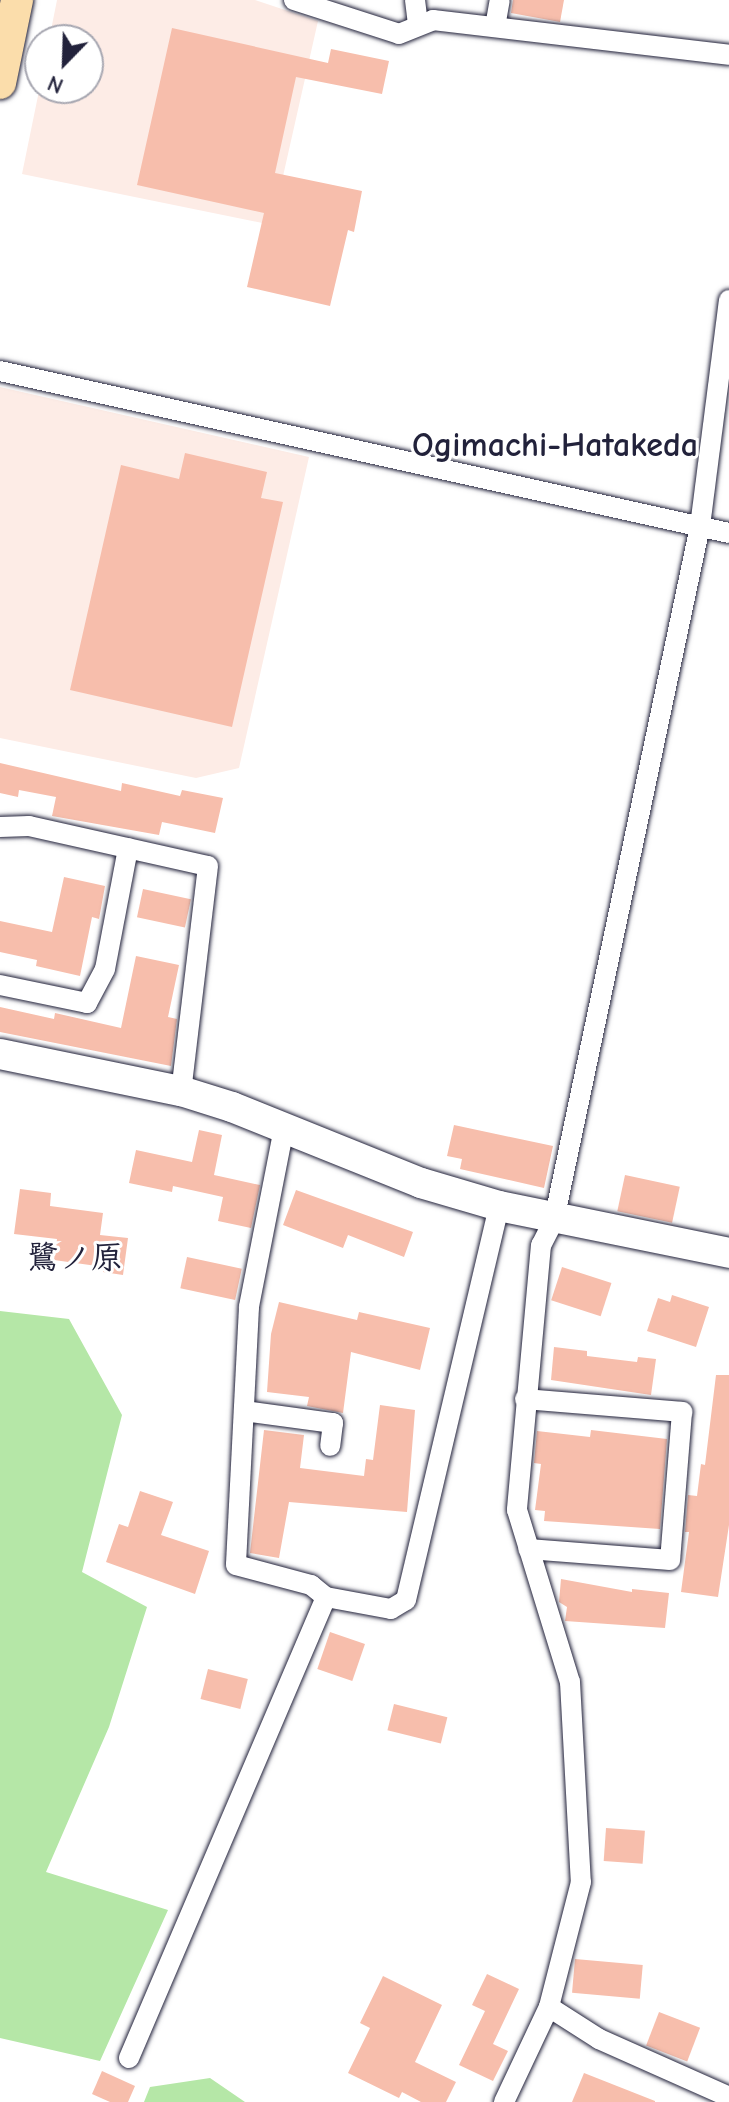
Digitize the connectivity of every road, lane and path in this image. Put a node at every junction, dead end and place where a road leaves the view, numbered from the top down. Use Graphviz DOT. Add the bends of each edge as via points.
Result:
graph roads {
  1 [pos="17,0"];
  2 [pos="294,0"];
  3 [pos="415,0"];
  4 [pos="500,0"];
  5 [pos="418,23"];
  6 [pos="495,27"];
  7 [pos="729,55"];
  8 [pos="0,83"];
  9 [pos="729,300"];
  10 [pos="0,371"];
  11 [pos="700,526"];
  12 [pos="729,533"];
  13 [pos="0,827"];
  14 [pos="128,848"];
  15 [pos="0,985"];
  16 [pos="0,1054"];
  17 [pos="181,1091"];
  18 [pos="284,1128"];
  19 [pos="499,1206"];
  20 [pos="554,1220"];
  21 [pos="729,1253"];
  22 [pos="525,1399"];
  23 [pos="244,1411"];
  24 [pos="330,1446"];
  25 [pos="528,1549"];
  26 [pos="326,1597"];
  27 [pos="549,2007"];
  28 [pos="129,2058"];
  29 [pos="729,2097"];
  30 [pos="504,2102"];
  1 -- 8 [label="main road"];
  2 -- 5 [label="street" via="399,34"];
  3 -- 5 [label="street"];
  4 -- 6 [label="street"];
  5 -- 6 [label="street"];
  6 -- 7 [label="street"];
  9 -- 11 [label="street"];
  10 -- 11 [label="street"];
  11 -- 12 [label="street"];
  11 -- 20 [label="street"];
  13 -- 14 [label="street" via="29,826"];
  14 -- 15 [label="street" via="105,969 87,1003"];
  14 -- 17 [label="street" via="208,866"];
  16 -- 17 [label="street"];
  17 -- 18 [label="street"];
  18 -- 19 [label="street" via="421,1183"];
  18 -- 23 [label="street" via="249,1307"];
  19 -- 20 [label="street"];
  19 -- 26 [label="street" via="406,1600 391,1609"];
  20 -- 21 [label="street"];
  20 -- 22 [label="street" via="541,1245"];
  22 -- 25 [label="street" via="517,1510"];
  22 -- 25 [label="street" via="682,1412 670,1560"];
  23 -- 24 [label="street" via="333,1423"];
  23 -- 26 [label="street" via="236,1565 311,1585"];
  25 -- 27 [label="street" via="570,1682 581,1882"];
  26 -- 28 [label="street"];
  27 -- 29 [label="street" via="599,2039"];
  27 -- 30 [label="street"];
}
